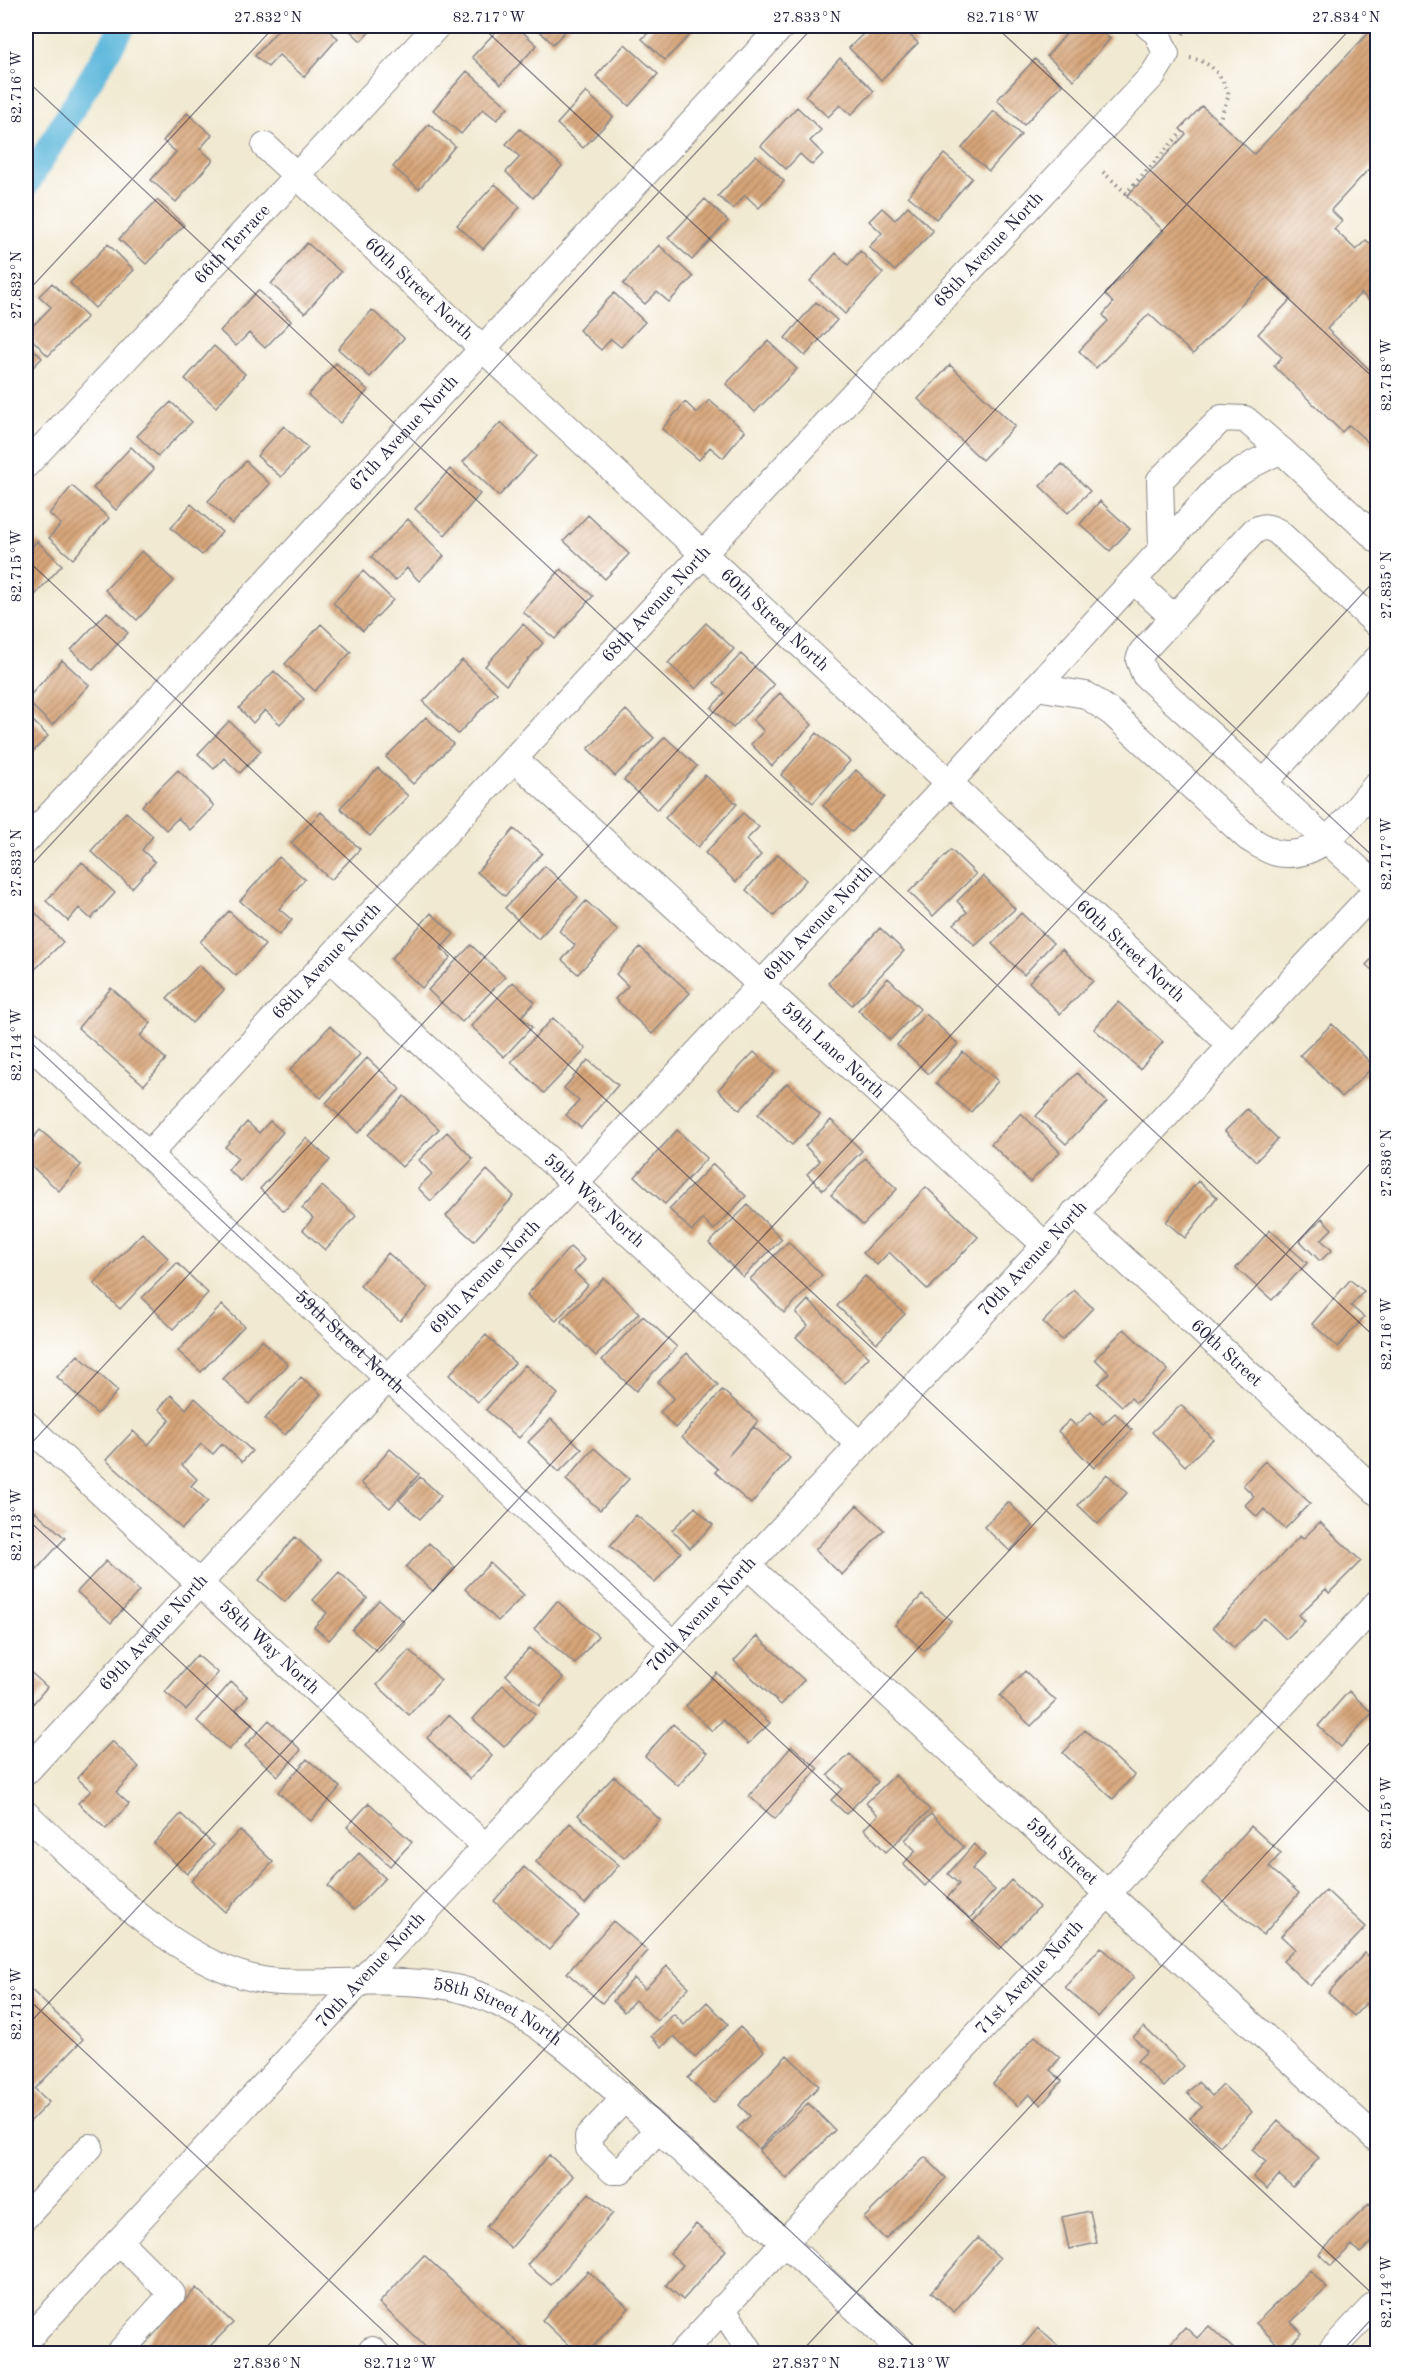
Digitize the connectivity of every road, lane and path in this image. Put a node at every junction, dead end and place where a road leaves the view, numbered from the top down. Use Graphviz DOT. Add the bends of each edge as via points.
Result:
graph roads {
  1 [pos="437,26"];
  2 [pos="782,26"];
  3 [pos="1148,26"];
  4 [pos="1188,26"];
  5 [pos="1182,35"];
  6 [pos="1176,56"];
  7 [pos="1219,121"];
  8 [pos="1183,131"];
  9 [pos="265,146"];
  10 [pos="1103,172"];
  11 [pos="297,175"];
  12 [pos="482,347"];
  13 [pos="1281,450"];
  14 [pos="26,465"];
  15 [pos="1377,540"];
  16 [pos="1162,548"];
  17 [pos="704,553"];
  18 [pos="1133,580"];
  19 [pos="1174,618"];
  20 [pos="1377,625"];
  21 [pos="1377,658"];
  22 [pos="1036,687"];
  23 [pos="514,759"];
  24 [pos="1263,783"];
  25 [pos="1377,783"];
  26 [pos="948,784"];
  27 [pos="26,841"];
  28 [pos="1326,841"];
  29 [pos="1377,887"];
  30 [pos="330,959"];
  31 [pos="762,984"];
  32 [pos="26,1041"];
  33 [pos="1231,1045"];
  34 [pos="148,1154"];
  35 [pos="575,1184"];
  36 [pos="1074,1214"];
  37 [pos="1044,1244"];
  38 [pos="388,1378"];
  39 [pos="26,1424"];
  40 [pos="859,1444"];
  41 [pos="1377,1493"];
  42 [pos="747,1565"];
  43 [pos="200,1585"];
  44 [pos="1377,1602"];
  45 [pos="673,1644"];
  46 [pos="26,1772"];
  47 [pos="26,1814"];
  48 [pos="485,1846"];
  49 [pos="1107,1895"];
  50 [pos="358,1983"];
  51 [pos="624,2099"];
  52 [pos="658,2129"];
  53 [pos="1377,2140"];
  54 [pos="90,2147"];
  55 [pos="26,2216"];
  56 [pos="118,2241"];
  57 [pos="783,2241"];
  58 [pos="1377,2301"];
  59 [pos="722,2308"];
  60 [pos="26,2341"];
  61 [pos="1336,2351"];
  62 [pos="118,2354"];
  63 [pos="681,2354"];
  64 [pos="752,2354"];
  65 [pos="905,2354"];
  1 -- 11 [label="street, 66th Terrace"];
  2 -- 12 [label="street, 67th Avenue North"];
  3 -- 6 [label="street"];
  4 -- 5 [label="path"];
  6 -- 7 [label="path" via="1211,65 1225,84 1229,95"];
  6 -- 17 [label="street, 68th Avenue North" via="1153,75"];
  8 -- 10 [label="path" via="1126,193"];
  9 -- 11 [label="street, 60th Street North"];
  11 -- 12 [label="street, 60th Street North"];
  11 -- 14 [label="street, 66th Terrace"];
  12 -- 17 [label="street, 60th Street North"];
  12 -- 27 [label="street, 67th Avenue North"];
  13 -- 15 [label="street"];
  13 -- 16 [label="street, 69th Avenue North" via="1220,484"];
  13 -- 16 [label="street" via="1245,419 1222,417 1160,480"];
  16 -- 18 [label="street, 69th Avenue North"];
  17 -- 23 [label="street, 68th Avenue North"];
  17 -- 26 [label="street, 60th Street North"];
  18 -- 19 [label="street"];
  18 -- 22 [label="street, 69th Avenue North"];
  19 -- 20 [label="street" via="1254,531 1269,526"];
  19 -- 24 [label="street" via="1142,652 1140,668"];
  21 -- 24 [label="street"];
  22 -- 26 [label="street, 69th Avenue North"];
  22 -- 28 [label="street" via="1086,695 1095,701 1248,838 1275,853 1301,855"];
  23 -- 30 [label="street, 68th Avenue North"];
  23 -- 31 [label="street, 59th Lane North"];
  24 -- 28 [label="street"];
  25 -- 28 [label="street"];
  26 -- 31 [label="street, 69th Avenue North"];
  26 -- 33 [label="street, 60th Street North"];
  28 -- 29 [label="street"];
  29 -- 33 [label="street, 70th Avenue North"];
  30 -- 34 [label="street, 68th Avenue North"];
  30 -- 35 [label="street, 59th Way North"];
  31 -- 35 [label="street, 69th Avenue North"];
  31 -- 37 [label="street, 59th Lane North"];
  32 -- 34 [label="street, 59th Street North"];
  33 -- 36 [label="street, 70th Avenue North"];
  34 -- 38 [label="street, 59th Street North"];
  35 -- 38 [label="street, 69th Avenue North"];
  35 -- 40 [label="street, 59th Way North"];
  36 -- 37 [label="street, 70th Avenue North"];
  36 -- 41 [label="street, 60th Street"];
  37 -- 40 [label="street, 70th Avenue North"];
  38 -- 43 [label="street, 69th Avenue North"];
  38 -- 45 [label="street, 59th Street North"];
  39 -- 43 [label="street, 58th Way North"];
  40 -- 42 [label="street, 70th Avenue North"];
  42 -- 45 [label="street, 70th Avenue North"];
  42 -- 49 [label="street, 59th Street"];
  43 -- 46 [label="street, 69th Avenue North"];
  43 -- 48 [label="street, 58th Way North"];
  44 -- 49 [label="street, 71st Avenue North"];
  45 -- 48 [label="street, 70th Avenue North"];
  47 -- 50 [label="street, 58th Street North" via="132,1911 231,1973 277,1982"];
  48 -- 50 [label="street, 70th Avenue North"];
  49 -- 53 [label="street, 59th Street"];
  49 -- 57 [label="street, 71st Avenue North"];
  50 -- 51 [label="street, 58th Street North" via="427,1984 473,1992 524,2017"];
  50 -- 56 [label="street, 70th Avenue North"];
  51 -- 52 [label="street, 58th Street North"];
  51 -- 52 [label="street" via="588,2137 589,2148 613,2171 621,2171"];
  52 -- 57 [label="street, 58th Street North"];
  54 -- 55 [label="street"];
  56 -- 60 [label="street, 70th Avenue North"];
  56 -- 62 [label="street" via="172,2294"];
  57 -- 59 [label="street, 71st Avenue North"];
  57 -- 65 [label="street, 58th Street North"];
  58 -- 61 [label="street"];
  59 -- 63 [label="street, 71st Avenue North"];
  59 -- 64 [label="street"];
}
